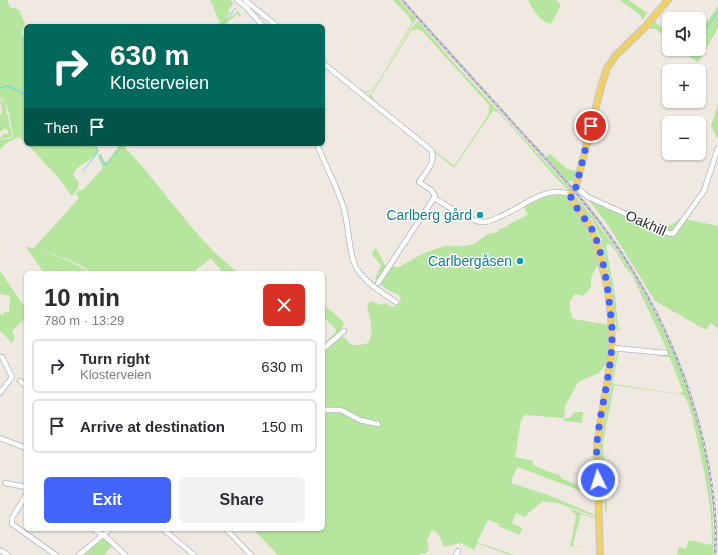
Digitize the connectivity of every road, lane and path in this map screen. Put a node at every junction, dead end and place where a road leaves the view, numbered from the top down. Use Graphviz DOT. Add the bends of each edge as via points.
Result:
graph roads {
  1 [pos="237,0"];
  2 [pos="245,0"];
  3 [pos="668,0"];
  4 [pos="261,24"];
  5 [pos="275,24"];
  6 [pos="325,65"];
  7 [pos="318,146"];
  8 [pos="718,148"];
  9 [pos="575,188"];
  10 [pos="570,194"];
  11 [pos="434,198"];
  12 [pos="378,283"];
  13 [pos="396,302"];
  14 [pos="344,331"];
  15 [pos="325,347"];
  16 [pos="612,348"];
  17 [pos="666,353"];
  18 [pos="2,357"];
  19 [pos="20,381"];
  20 [pos="24,384"];
  21 [pos="0,393"];
  22 [pos="325,410"];
  23 [pos="378,424"];
  24 [pos="0,438"];
  25 [pos="24,447"];
  26 [pos="4,483"];
  27 [pos="24,487"];
  28 [pos="24,498"];
  29 [pos="96,531"];
  30 [pos="108,531"];
  31 [pos="165,531"];
  32 [pos="228,531"];
  33 [pos="103,535"];
  34 [pos="0,550"];
  35 [pos="8,555"];
  36 [pos="56,555"];
  37 [pos="78,555"];
  38 [pos="125,555"];
  39 [pos="194,555"];
  40 [pos="251,555"];
  41 [pos="600,555"];
  1 -- 4 [label="street"];
  2 -- 5 [label="street"];
  3 -- 9 [label="main road" via="607,68"];
  6 -- 11 [label="street" via="431,150 432,163 419,182 431,190"];
  7 -- 13 [label="street" via="347,219 355,263 373,286"];
  8 -- 9 [label="street, Oakhill" via="704,191 672,234 588,197"];
  9 -- 10 [label="main road"];
  10 -- 11 [label="street" via="561,192 540,195 510,212 485,222 469,218"];
  10 -- 16 [label="main road" via="590,226 598,245 612,323"];
  11 -- 12 [label="street"];
  14 -- 15 [label="street"];
  16 -- 17 [label="street"];
  16 -- 41 [label="main road" via="597,444"];
  18 -- 21 [label="street" via="12,377"];
  19 -- 20 [label="street"];
  22 -- 23 [label="street" via="343,410 360,420"];
  24 -- 25 [label="street"];
  26 -- 27 [label="street"];
  28 -- 36 [label="street" via="12,518 12,524"];
  29 -- 33 [label="street"];
  30 -- 33 [label="street"];
  31 -- 39 [label="street"];
  32 -- 40 [label="street"];
  33 -- 37 [label="street"];
  33 -- 38 [label="street"];
  34 -- 35 [label="street"];
}
